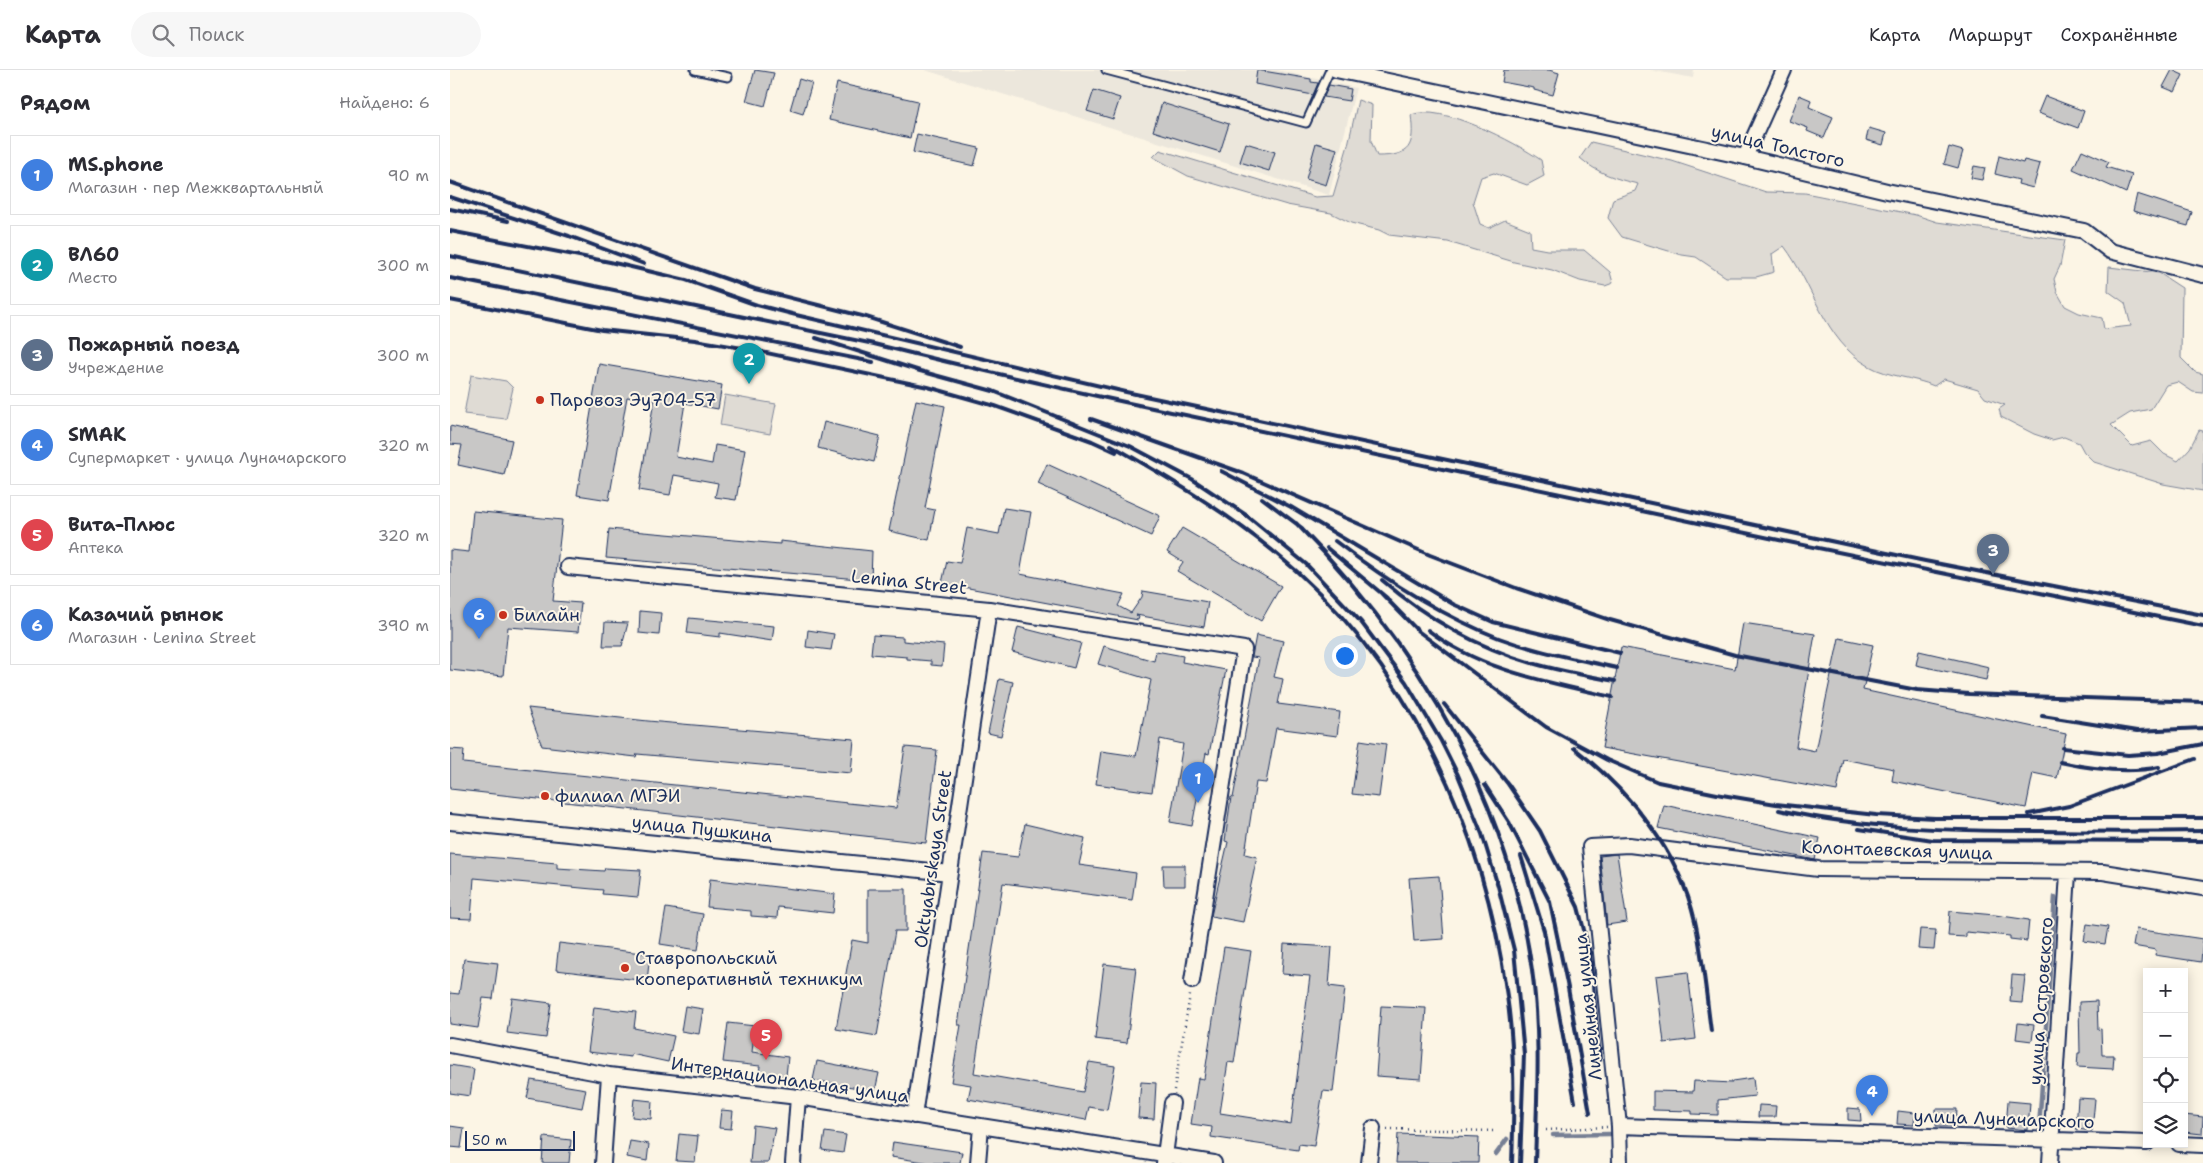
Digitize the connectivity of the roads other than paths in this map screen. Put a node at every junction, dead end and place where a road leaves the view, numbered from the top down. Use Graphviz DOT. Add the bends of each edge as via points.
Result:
graph roads {
  1 [pos="695,70"];
  2 [pos="1106,70"];
  3 [pos="1330,70"];
  4 [pos="1336,70"];
  5 [pos="1784,70"];
  6 [pos="728,77"];
  7 [pos="1745,157"];
  8 [pos="2203,275"];
  9 [pos="568,567"];
  10 [pos="990,609"];
  11 [pos="450,822"];
  12 [pos="1590,846"];
  13 [pos="2068,872"];
  14 [pos="950,873"];
  15 [pos="2203,888"];
  16 [pos="1192,981"];
  17 [pos="450,1045"];
  18 [pos="609,1075"];
  19 [pos="798,1097"];
  20 [pos="1172,1103"];
  21 [pos="914,1116"];
  22 [pos="981,1126"];
  23 [pos="1619,1126"];
  24 [pos="1373,1128"];
  25 [pos="2050,1138"];
  26 [pos="2143,1143"];
  27 [pos="2188,1144"];
  28 [pos="2203,1145"];
  29 [pos="1164,1159"];
  30 [pos="603,1163"];
  31 [pos="792,1163"];
  32 [pos="978,1163"];
  33 [pos="1214,1163"];
  34 [pos="1369,1163"];
  35 [pos="1620,1163"];
  36 [pos="2050,1163"];
  1 -- 6 [label="lane"];
  2 -- 3 [label="lane" via="1306,123"];
  4 -- 7 [label="street, улица Толстого"];
  5 -- 7 [label="street"];
  7 -- 8 [label="street, улица Толстого" via="1887,191 2084,231 2110,251"];
  9 -- 10 [label="street, Lenina Street"];
  10 -- 14 [label="street, Oktyabrskaya Street"];
  10 -- 16 [label="street, Lenina Street" via="1244,649"];
  11 -- 14 [label="street, улица Пушкина"];
  12 -- 13 [label="street, Колонтаевская улица" via="1630,845 1818,868"];
  12 -- 23 [label="street, Линейная улица"];
  13 -- 15 [label="street, Колонтаевская улица" via="2103,872"];
  13 -- 25 [label="street, улица Островского"];
  14 -- 21 [label="street, Oktyabrskaya Street"];
  17 -- 18 [label="street, Интернациональная улица"];
  18 -- 19 [label="street, Интернациональная улица"];
  18 -- 30 [label="street"];
  19 -- 21 [label="street, Интернациональная улица"];
  19 -- 31 [label="street"];
  20 -- 29 [label="street"];
  21 -- 22 [label="street, Интернациональная улица"];
  22 -- 29 [label="street, Интернациональная улица"];
  22 -- 32 [label="street"];
  23 -- 25 [label="street, улица Луначарского"];
  23 -- 35 [label="street, Линейная улица"];
  24 -- 34 [label="street"];
  25 -- 26 [label="street, улица Луначарского"];
  25 -- 36 [label="street, улица Островского"];
  27 -- 28 [label="street"];
  29 -- 33 [label="street, Интернациональная улица"];
}
